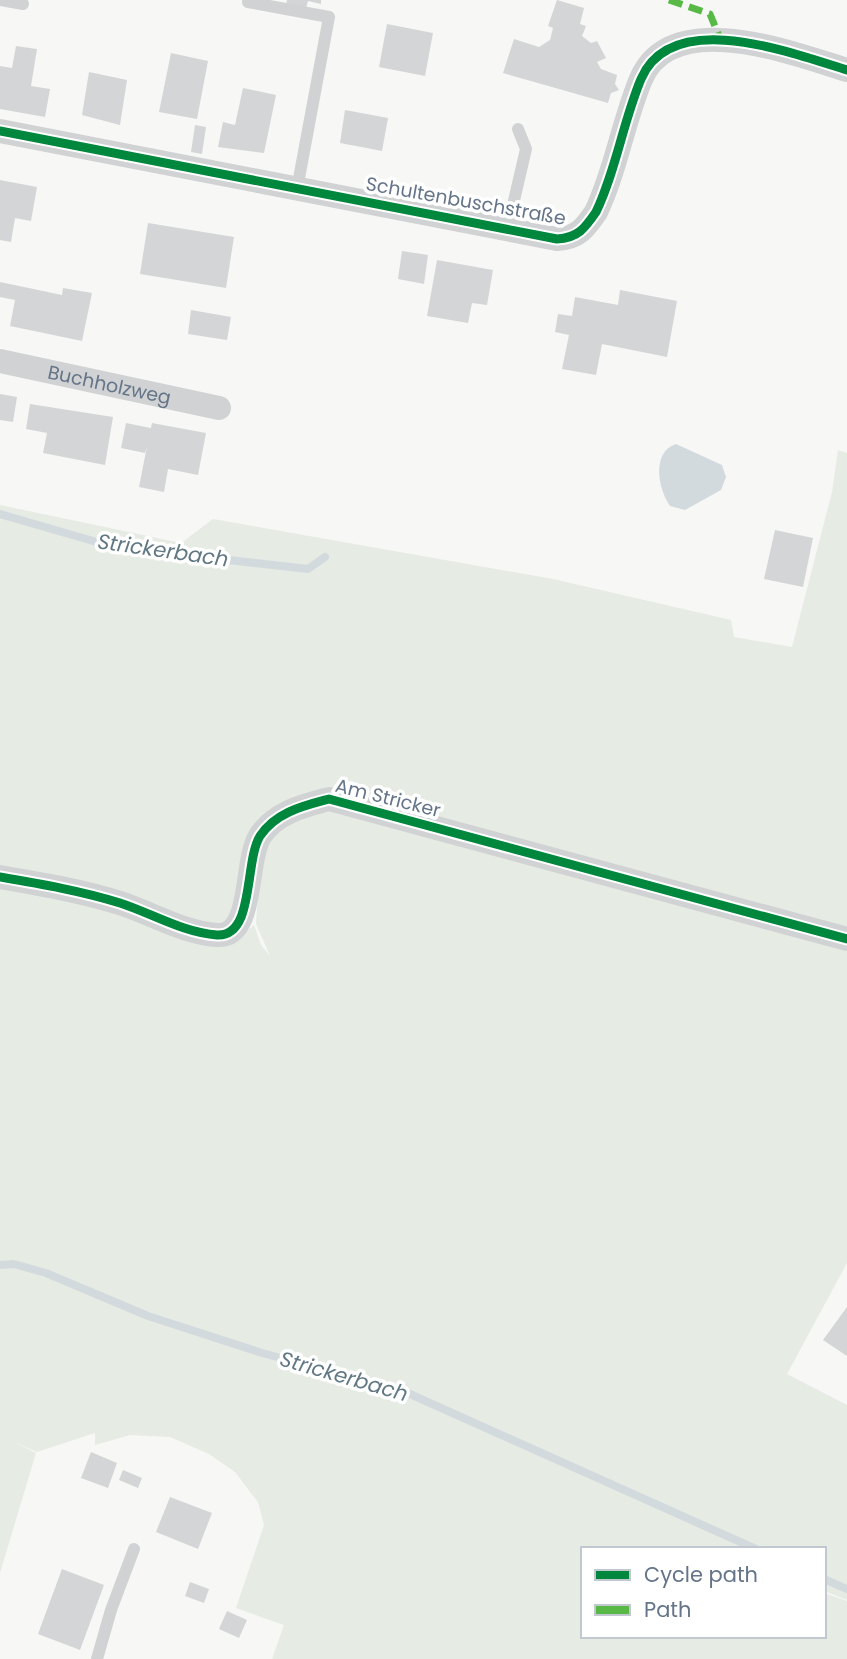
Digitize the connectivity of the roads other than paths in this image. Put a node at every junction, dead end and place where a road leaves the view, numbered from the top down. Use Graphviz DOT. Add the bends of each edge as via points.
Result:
graph roads {
  1 [pos="1,0"];
  2 [pos="248,2"];
  3 [pos="23,4"];
  4 [pos="847,70"];
  5 [pos="517,129"];
  6 [pos="0,131"];
  7 [pos="297,189"];
  8 [pos="512,229"];
  9 [pos="0,361"];
  10 [pos="219,408"];
  11 [pos="0,877"];
  12 [pos="847,939"];
  13 [pos="134,1549"];
  14 [pos="97,1659"];
  1 -- 3 [label="lane"];
  2 -- 7 [label="lane" via="329,17"];
  4 -- 8 [label="street, Schultenbuschstraße" via="757,45 703,40 668,48 653,58 640,81 603,198 584,230 570,239 557,239"];
  5 -- 8 [label="lane" via="526,149"];
  6 -- 7 [label="street, Schultenbuschstraße"];
  7 -- 8 [label="street, Schultenbuschstraße"];
  9 -- 10 [label="street, Buchholzweg"];
  11 -- 12 [label="street, Am Stricker" via="63,887 223,935 243,917 247,878 260,838 284,814 329,799"];
  13 -- 14 [label="lane"];
}
